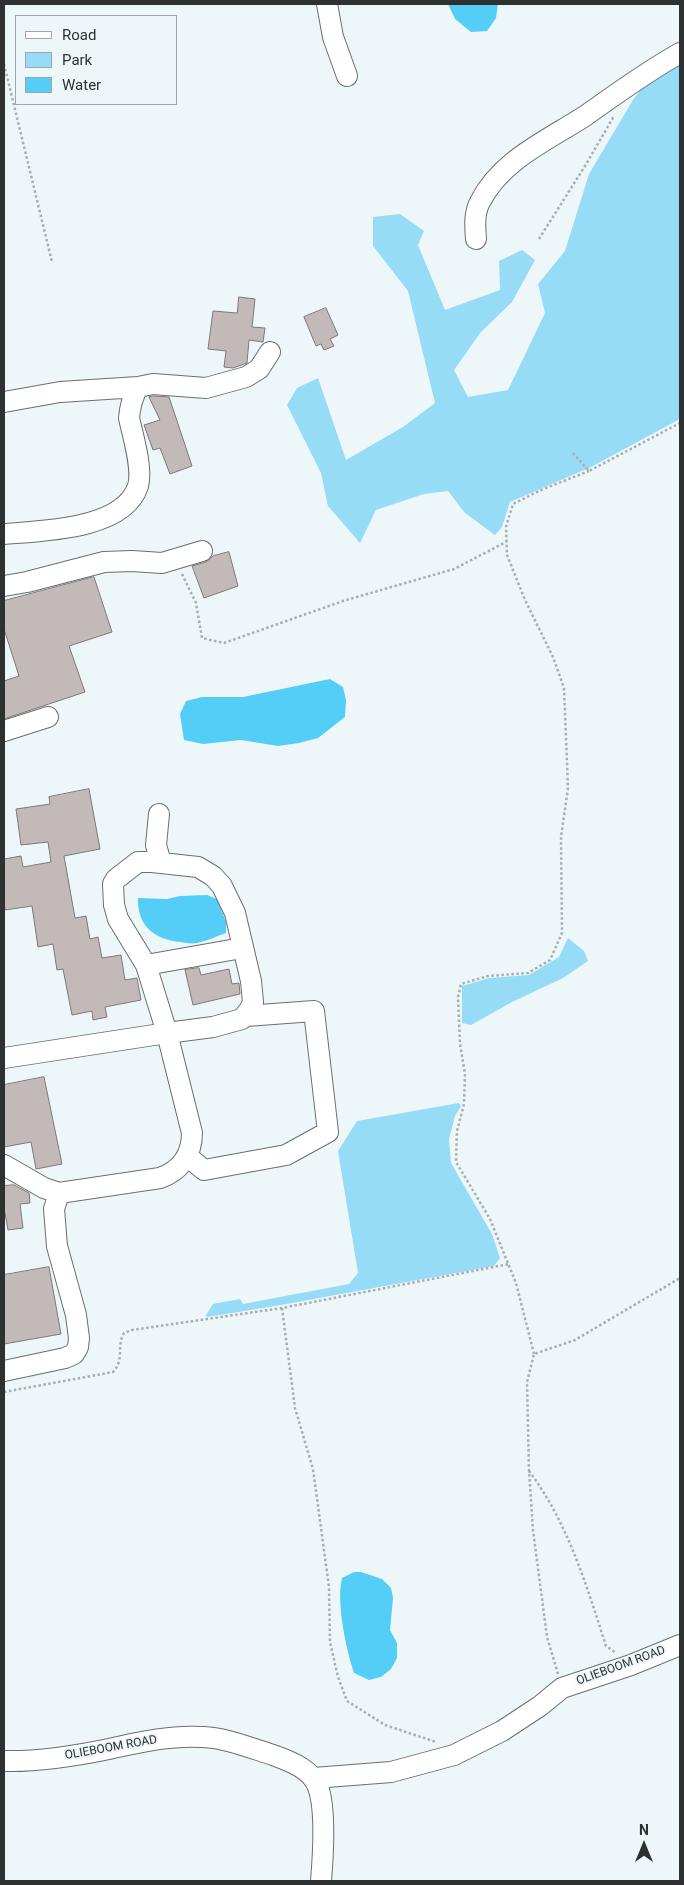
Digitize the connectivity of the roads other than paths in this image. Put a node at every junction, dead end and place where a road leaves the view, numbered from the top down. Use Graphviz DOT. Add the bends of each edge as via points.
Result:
graph roads {
  1 [pos="327,4"];
  2 [pos="680,53"];
  3 [pos="347,76"];
  4 [pos="476,239"];
  5 [pos="270,352"];
  6 [pos="138,387"];
  7 [pos="4,402"];
  8 [pos="4,534"];
  9 [pos="202,551"];
  10 [pos="4,586"];
  11 [pos="48,717"];
  12 [pos="4,730"];
  13 [pos="159,814"];
  14 [pos="161,863"];
  15 [pos="242,948"];
  16 [pos="146,965"];
  17 [pos="246,1016"];
  18 [pos="167,1033"];
  19 [pos="4,1058"];
  20 [pos="187,1156"];
  21 [pos="4,1165"];
  22 [pos="59,1193"];
  23 [pos="4,1371"];
  24 [pos="680,1645"];
  25 [pos="4,1761"];
  26 [pos="314,1778"];
  27 [pos="321,1881"];
  1 -- 3 [label="street" via="333,37"];
  2 -- 4 [label="street" via="504,170 479,202"];
  5 -- 6 [label="street" via="259,369 222,385 206,388 153,384"];
  6 -- 7 [label="street" via="60,392"];
  6 -- 8 [label="street" via="131,400 129,418 139,485 123,508 101,519 70,527"];
  9 -- 10 [label="street" via="162,564 104,562"];
  11 -- 12 [label="street"];
  13 -- 14 [label="street" via="156,845"];
  14 -- 15 [label="street" via="198,867 213,876 222,886 235,914"];
  14 -- 16 [label="street" via="138,862 113,884 118,919"];
  15 -- 16 [label="street"];
  15 -- 17 [label="street" via="253,1002"];
  16 -- 18 [label="street"];
  17 -- 18 [label="street" via="213,1027"];
  17 -- 20 [label="street" via="314,1011 328,1132 286,1155 204,1170"];
  18 -- 19 [label="street"];
  18 -- 20 [label="street" via="190,1123 192,1144"];
  20 -- 22 [label="street" via="171,1174 160,1178"];
  21 -- 22 [label="street"];
  22 -- 23 [label="street" via="54,1209 57,1246 76,1315 78,1346 74,1354 65,1358"];
  24 -- 26 [label="street, OLIEBOOM ROAD" via="562,1688 502,1731 454,1755 391,1772"];
  25 -- 26 [label="street, OLIEBOOM ROAD" via="46,1759 156,1739 191,1737 219,1740 282,1758"];
  26 -- 27 [label="street" via="322,1801"];
}
